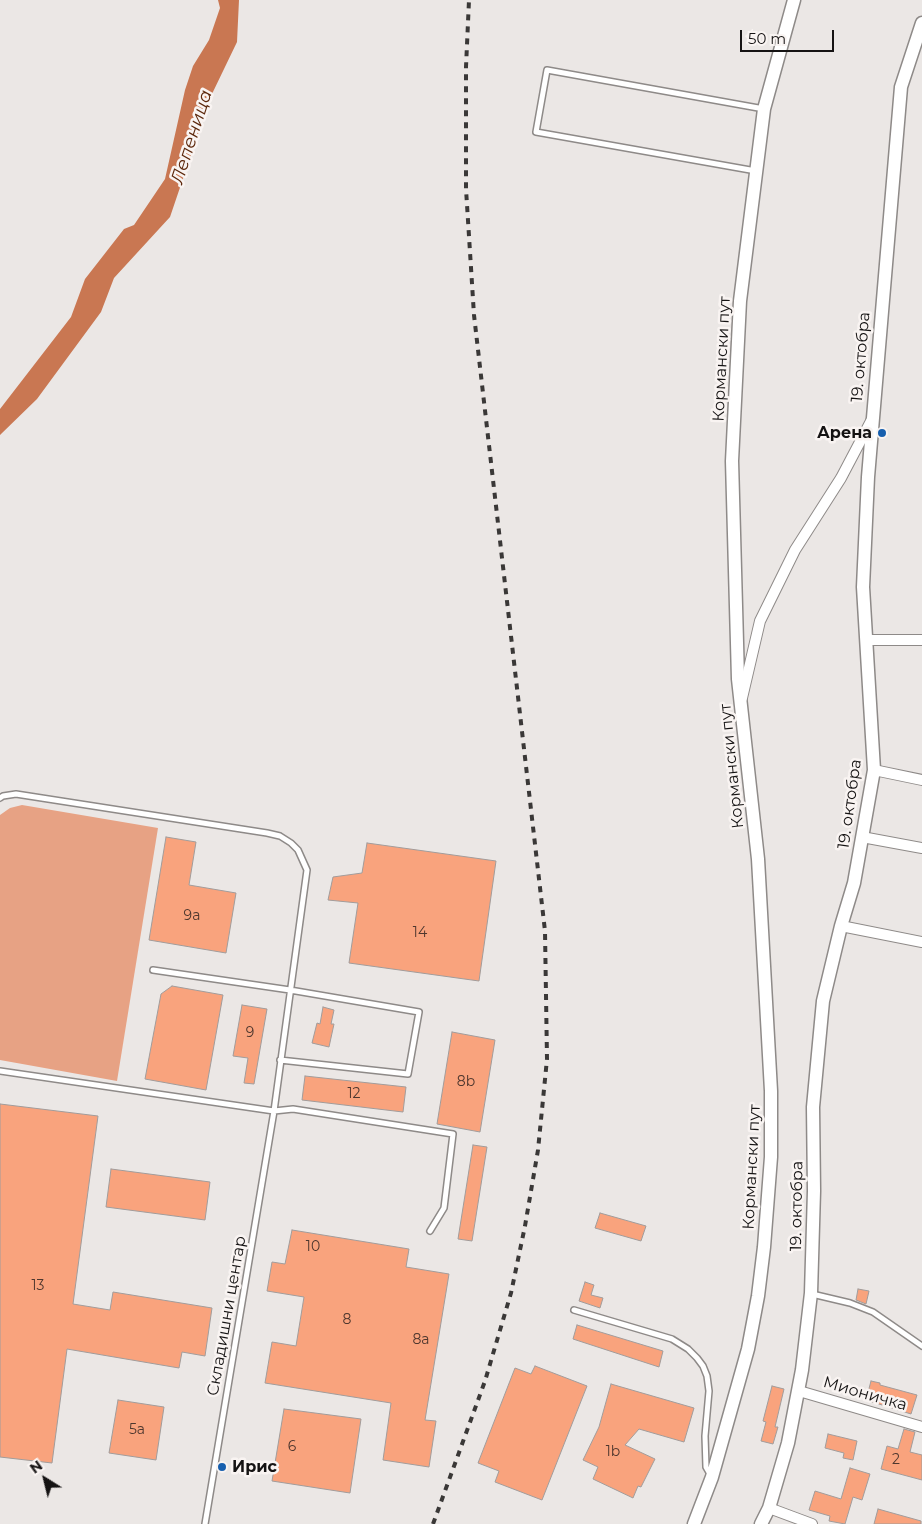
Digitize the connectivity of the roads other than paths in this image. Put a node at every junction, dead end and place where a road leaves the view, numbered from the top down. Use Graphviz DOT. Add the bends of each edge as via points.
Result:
graph roads {
  1 [pos="794,0"];
  2 [pos="922,24"];
  3 [pos="764,109"];
  4 [pos="757,171"];
  5 [pos="872,420"];
  6 [pos="866,640"];
  7 [pos="922,640"];
  8 [pos="741,701"];
  9 [pos="874,770"];
  10 [pos="922,780"];
  11 [pos="0,798"];
  12 [pos="862,837"];
  13 [pos="922,848"];
  14 [pos="841,926"];
  15 [pos="922,942"];
  16 [pos="154,970"];
  17 [pos="290,990"];
  18 [pos="280,1060"];
  19 [pos="0,1071"];
  20 [pos="274,1111"];
  21 [pos="430,1231"];
  22 [pos="811,1294"];
  23 [pos="574,1310"];
  24 [pos="922,1346"];
  25 [pos="799,1390"];
  26 [pos="922,1427"];
  27 [pos="712,1478"];
  28 [pos="702,1504"];
  29 [pos="769,1508"];
  30 [pos="204,1524"];
  31 [pos="694,1524"];
  32 [pos="702,1524"];
  33 [pos="762,1524"];
  34 [pos="812,1524"];
  1 -- 3 [label="street, Кормански пут"];
  2 -- 5 [label="street, 19. октобра" via="901,87"];
  3 -- 4 [label="street, Кормански пут"];
  3 -- 4 [label="lane" via="547,70 536,132"];
  4 -- 8 [label="street, Кормански пут" via="740,301 732,461"];
  5 -- 6 [label="street, 19. октобра" via="863,587"];
  5 -- 8 [label="street" via="841,478 795,550 760,621"];
  6 -- 7 [label="street"];
  6 -- 9 [label="street, 19. октобра"];
  8 -- 27 [label="street, Кормански пут" via="758,859 771,1091 770,1157 758,1296 745,1358"];
  9 -- 10 [label="street"];
  9 -- 12 [label="street, 19. октобра"];
  11 -- 17 [label="lane, Складишни центар" via="16,794 267,833 291,843 307,870"];
  12 -- 13 [label="street"];
  12 -- 14 [label="street, 19. октобра" via="854,883"];
  14 -- 15 [label="street"];
  14 -- 22 [label="street, 19. октобра" via="823,1001 813,1107"];
  16 -- 17 [label="lane"];
  17 -- 18 [label="lane, Складишни центар"];
  17 -- 18 [label="lane" via="419,1012 408,1074"];
  18 -- 20 [label="lane, Складишни центар"];
  19 -- 20 [label="lane"];
  20 -- 21 [label="lane" via="293,1109 453,1134 444,1208"];
  20 -- 30 [label="lane, Складишни центар"];
  22 -- 24 [label="lane" via="873,1312"];
  22 -- 25 [label="street, 19. октобра"];
  23 -- 27 [label="lane" via="672,1339 697,1358 703,1366 709,1391 706,1467"];
  25 -- 26 [label="street, Мионичка"];
  25 -- 29 [label="street, 19. октобра"];
  27 -- 28 [label="street, Кормански пут"];
  28 -- 31 [label="street, Кормански пут"];
  28 -- 32 [label="street"];
  29 -- 33 [label="street, 19. октобра"];
  29 -- 34 [label="street"];
}
